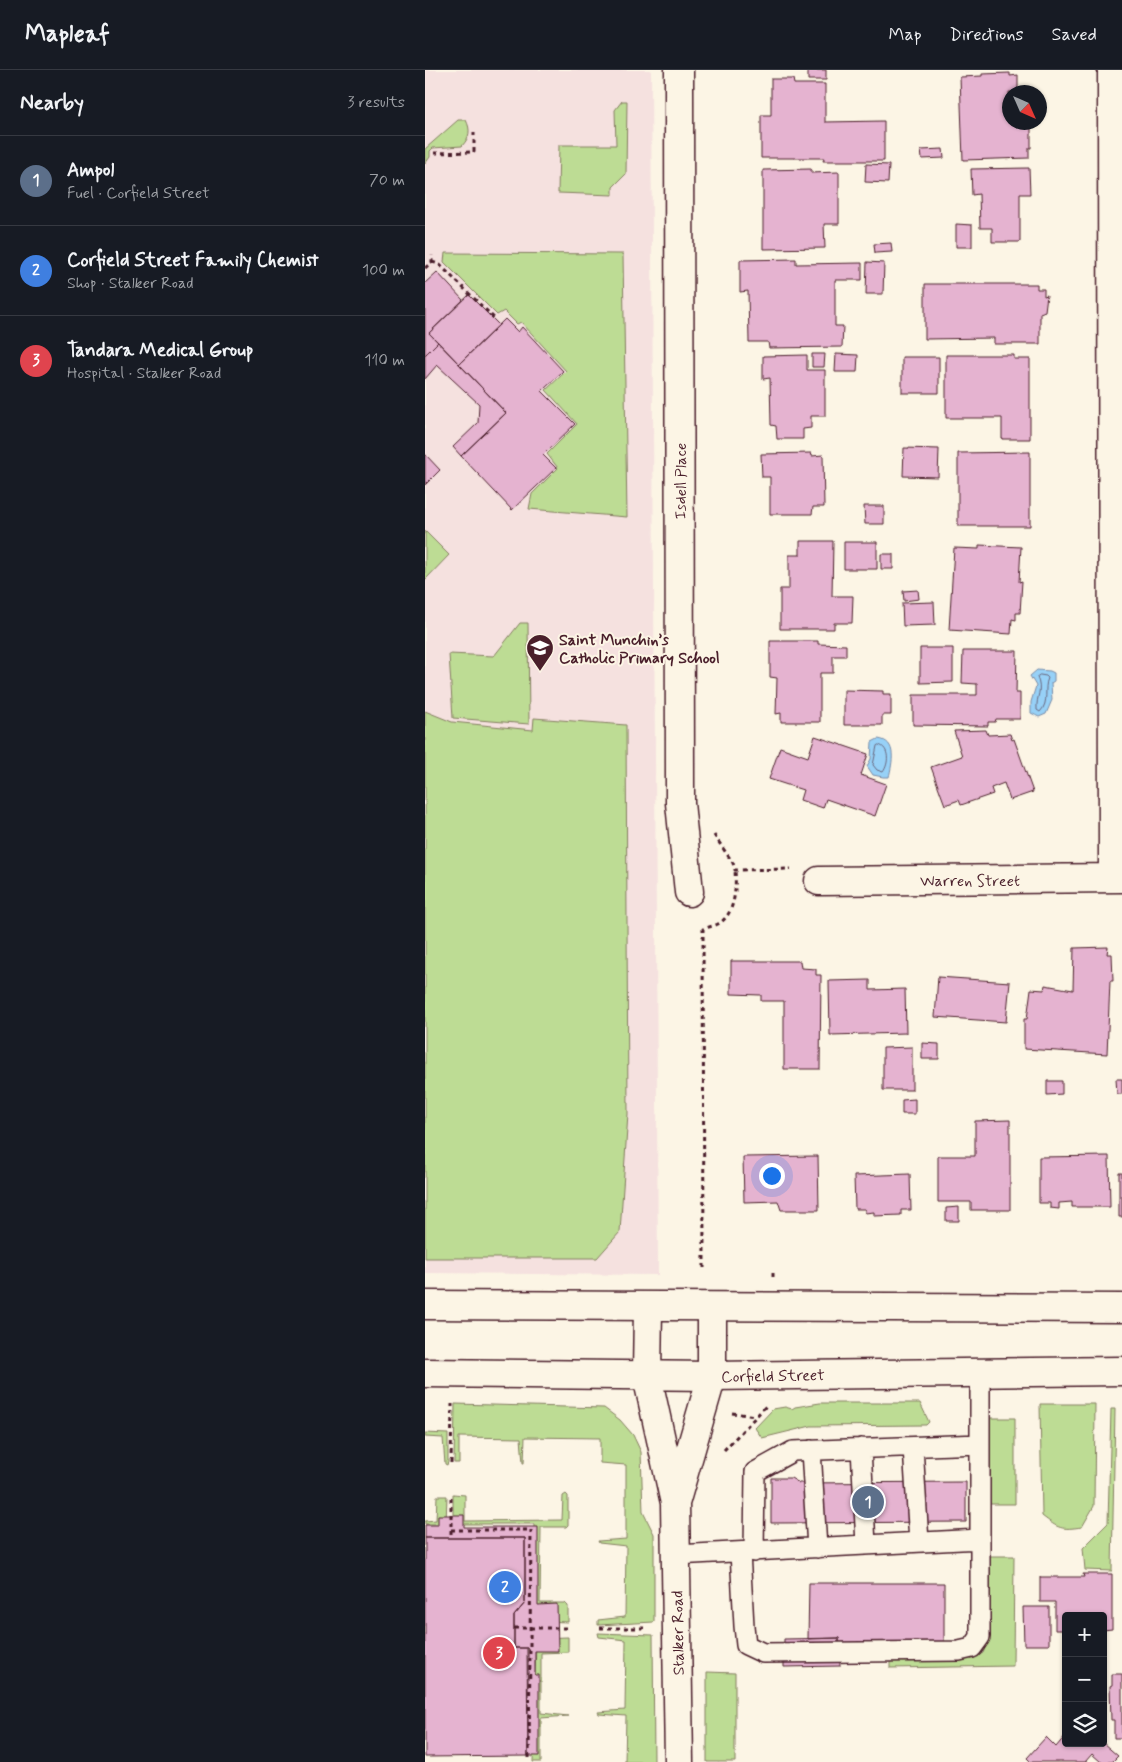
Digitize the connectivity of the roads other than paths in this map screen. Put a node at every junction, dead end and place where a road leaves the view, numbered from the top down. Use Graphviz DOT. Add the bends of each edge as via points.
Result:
graph roads {
  1 [pos="679,70"];
  2 [pos="1112,70"];
  3 [pos="1117,231"];
  4 [pos="1118,878"];
  5 [pos="819,880"];
  6 [pos="689,892"];
  7 [pos="425,1305"];
  8 [pos="648,1306"];
  9 [pos="712,1307"];
  10 [pos="1122,1308"];
  11 [pos="1122,1371"];
  12 [pos="425,1373"];
  13 [pos="980,1373"];
  14 [pos="647,1376"];
  15 [pos="712,1376"];
  16 [pos="979,1444"];
  17 [pos="913,1447"];
  18 [pos="861,1448"];
  19 [pos="811,1450"];
  20 [pos="675,1503"];
  21 [pos="980,1539"];
  22 [pos="919,1542"];
  23 [pos="866,1545"];
  24 [pos="817,1548"];
  25 [pos="747,1552"];
  26 [pos="676,1555"];
  27 [pos="679,1762"];
  1 -- 6 [label="main road, Isdell Place" via="680,803"];
  2 -- 3 [label="main road"];
  3 -- 4 [label="main road"];
  4 -- 5 [label="main road, Warren Street"];
  7 -- 8 [label="main road"];
  8 -- 9 [label="main road"];
  8 -- 14 [label="main road, Stalker Road"];
  9 -- 10 [label="main road"];
  9 -- 15 [label="main road, Stalker Road"];
  11 -- 13 [label="main road, Corfield Street"];
  12 -- 14 [label="main road, Corfield Street"];
  13 -- 15 [label="main road, Corfield Street"];
  13 -- 16 [label="lane"];
  14 -- 15 [label="main road, Corfield Street"];
  14 -- 20 [label="main road, Stalker Road"];
  15 -- 20 [label="main road, Stalker Road"];
  16 -- 17 [label="lane"];
  16 -- 21 [label="lane"];
  17 -- 18 [label="lane"];
  17 -- 22 [label="lane"];
  18 -- 19 [label="lane"];
  18 -- 23 [label="lane"];
  19 -- 24 [label="lane"];
  19 -- 25 [label="lane" via="793,1451 755,1472"];
  20 -- 26 [label="main road, Stalker Road"];
  21 -- 22 [label="lane"];
  21 -- 25 [label="lane" via="980,1637 972,1648 959,1651 763,1653 746,1645 743,1626"];
  22 -- 23 [label="lane"];
  23 -- 24 [label="lane"];
  24 -- 25 [label="lane"];
  25 -- 26 [label="lane"];
  26 -- 27 [label="main road, Stalker Road"];
}
